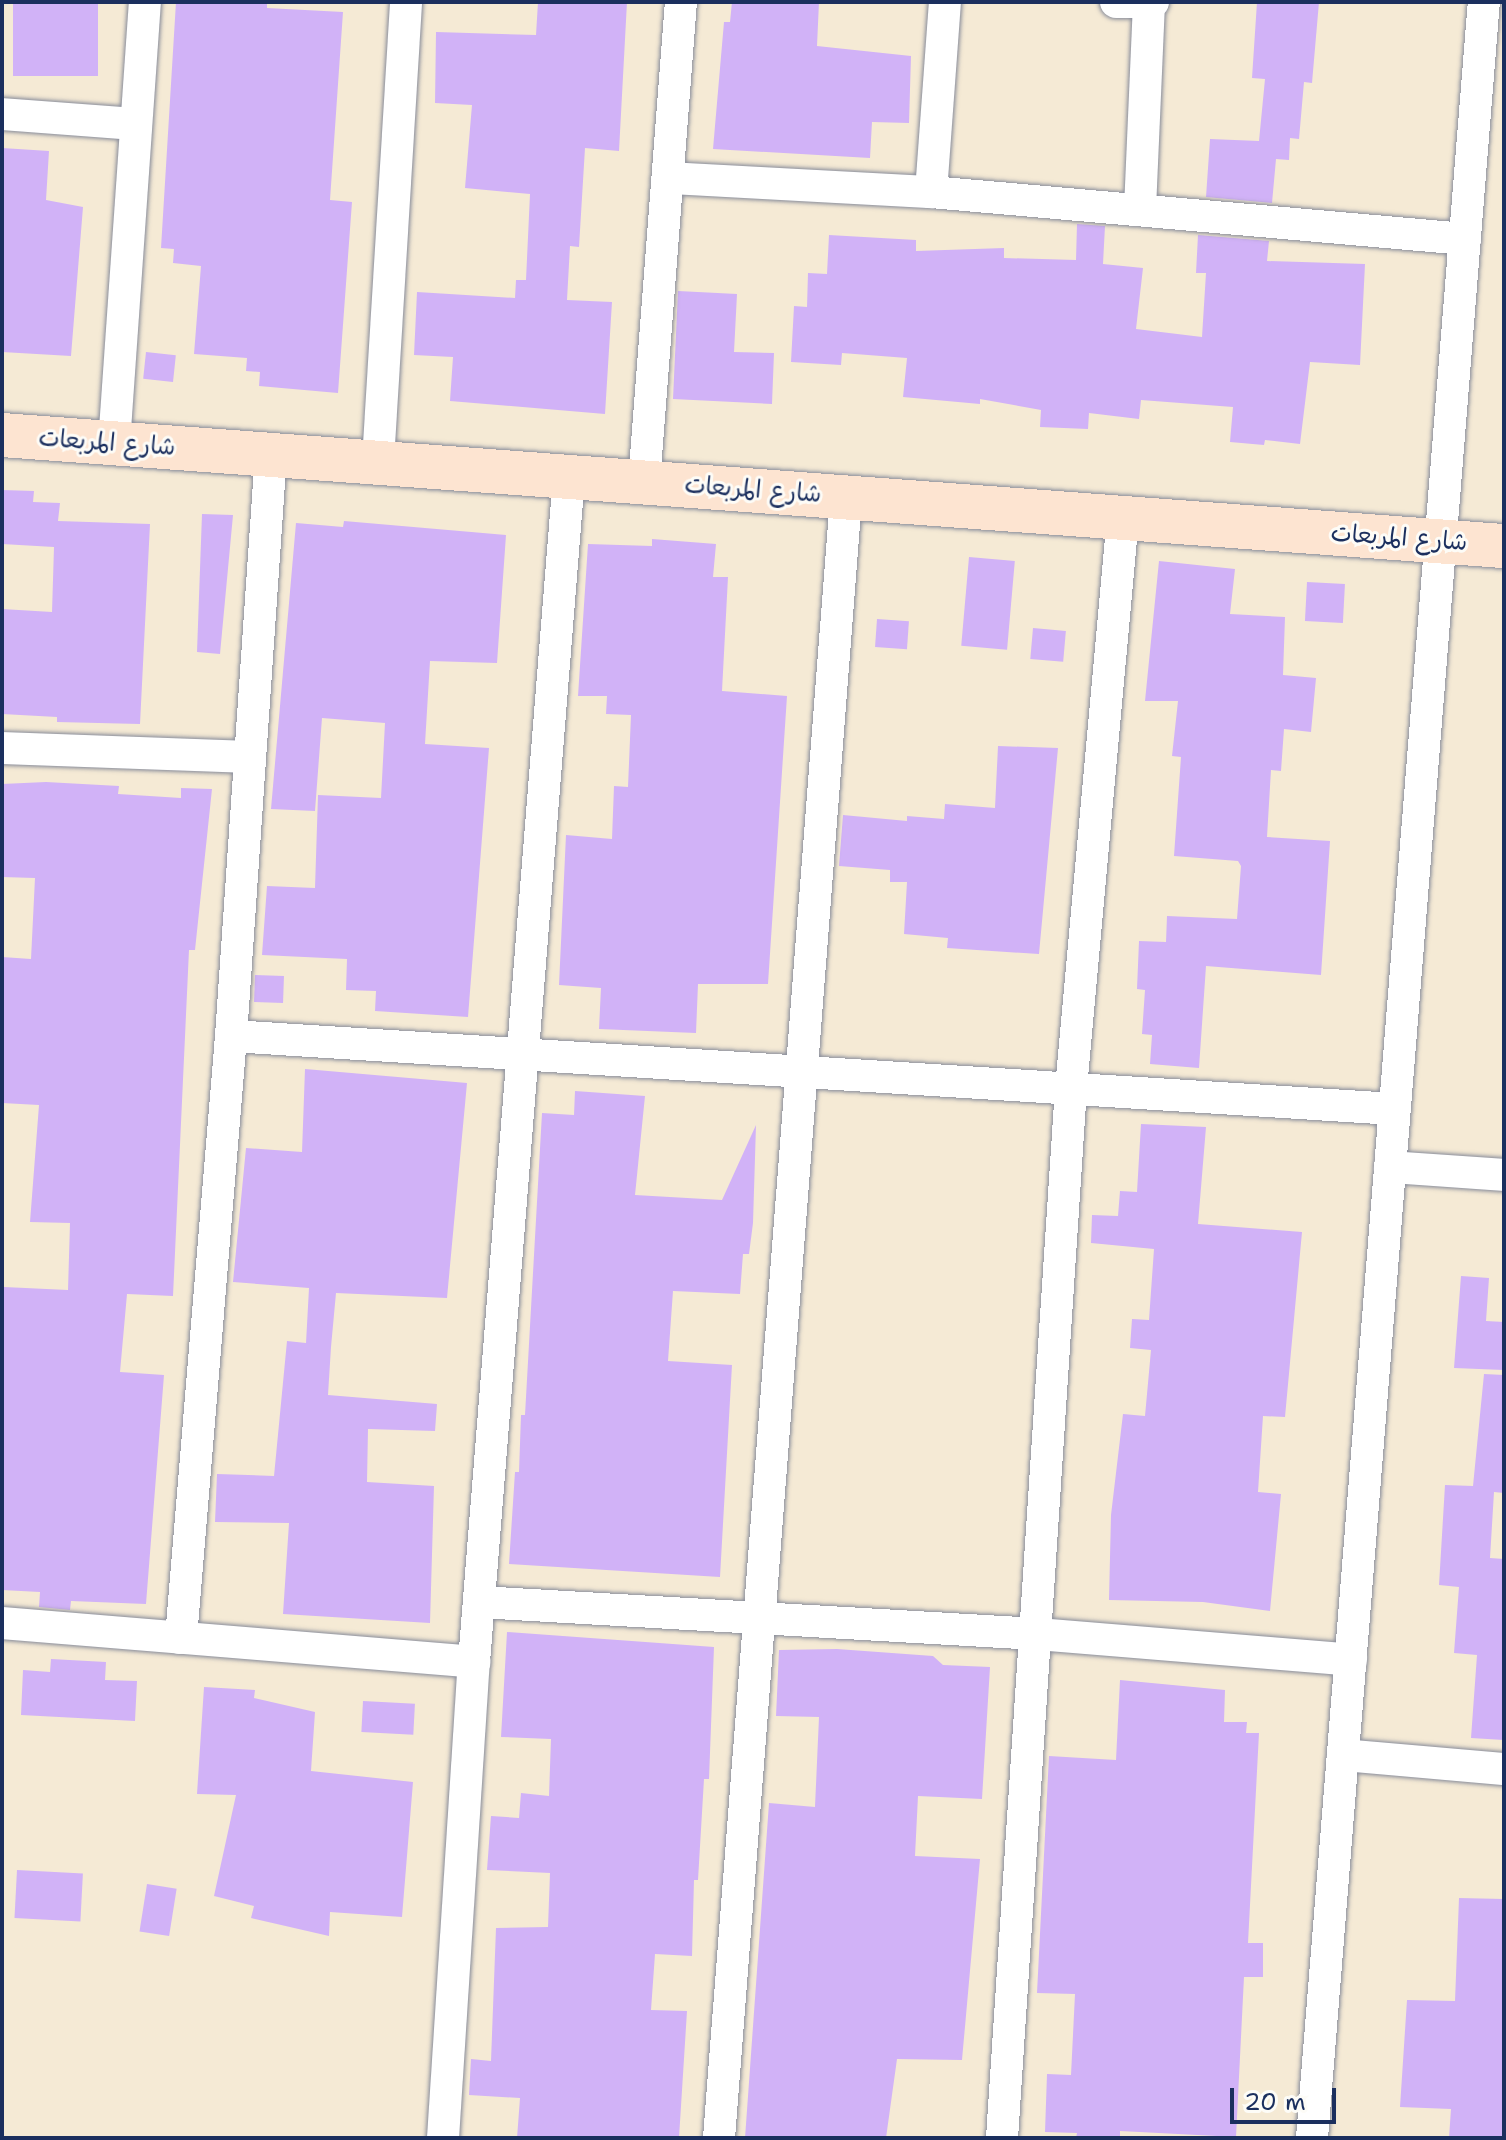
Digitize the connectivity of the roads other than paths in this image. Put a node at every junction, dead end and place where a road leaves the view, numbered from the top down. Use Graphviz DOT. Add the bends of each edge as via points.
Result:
graph roads {
  1 [pos="145,2"];
  2 [pos="406,2"];
  3 [pos="681,2"];
  4 [pos="945,2"];
  5 [pos="1116,2"];
  6 [pos="1484,2"];
  7 [pos="1151,3"];
  8 [pos="2,114"];
  9 [pos="136,124"];
  10 [pos="669,178"];
  11 [pos="931,192"];
  12 [pos="1140,209"];
  13 [pos="1465,239"];
  14 [pos="2,435"];
  15 [pos="114,444"];
  16 [pos="271,454"];
  17 [pos="378,461"];
  18 [pos="569,477"];
  19 [pos="644,482"];
  20 [pos="846,497"];
  21 [pos="1123,517"];
  22 [pos="1444,542"];
  23 [pos="1504,546"];
  24 [pos="2,748"];
  25 [pos="248,757"];
  26 [pos="231,1036"];
  27 [pos="523,1057"];
  28 [pos="798,1074"];
  29 [pos="1071,1088"];
  30 [pos="1394,1109"];
  31 [pos="1390,1167"];
  32 [pos="1504,1175"];
  33 [pos="479,1602"];
  34 [pos="760,1619"];
  35 [pos="2,1623"];
  36 [pos="1038,1634"];
  37 [pos="181,1638"];
  38 [pos="1351,1660"];
  39 [pos="474,1662"];
  40 [pos="1343,1755"];
  41 [pos="1504,1769"];
  42 [pos="443,2138"];
  43 [pos="719,2138"];
  44 [pos="1002,2138"];
  45 [pos="1312,2138"];
  1 -- 9 [label="street"];
  2 -- 17 [label="street"];
  3 -- 10 [label="street"];
  4 -- 11 [label="street"];
  5 -- 7 [label="street"];
  6 -- 13 [label="street"];
  7 -- 12 [label="street"];
  8 -- 9 [label="street"];
  9 -- 15 [label="street"];
  10 -- 11 [label="street"];
  10 -- 19 [label="street"];
  11 -- 12 [label="street"];
  12 -- 13 [label="street"];
  13 -- 22 [label="street"];
  14 -- 15 [label="street, شارع المربعات"];
  15 -- 16 [label="street, شارع المربعات"];
  16 -- 17 [label="street, شارع المربعات"];
  16 -- 25 [label="street"];
  17 -- 18 [label="street, شارع المربعات"];
  18 -- 19 [label="street, شارع المربعات"];
  18 -- 27 [label="street"];
  19 -- 20 [label="street, شارع المربعات"];
  20 -- 21 [label="street, شارع المربعات"];
  20 -- 28 [label="street"];
  21 -- 22 [label="street, شارع المربعات"];
  21 -- 29 [label="street"];
  22 -- 23 [label="street, شارع المربعات"];
  22 -- 30 [label="street"];
  24 -- 25 [label="street"];
  25 -- 26 [label="street"];
  26 -- 27 [label="street"];
  26 -- 37 [label="street"];
  27 -- 28 [label="street"];
  27 -- 33 [label="street"];
  28 -- 29 [label="street"];
  28 -- 34 [label="street"];
  29 -- 30 [label="street"];
  29 -- 36 [label="street"];
  30 -- 31 [label="street"];
  31 -- 32 [label="street"];
  31 -- 38 [label="street"];
  33 -- 34 [label="street"];
  33 -- 39 [label="street"];
  34 -- 36 [label="street"];
  34 -- 43 [label="street"];
  35 -- 37 [label="street"];
  36 -- 38 [label="street"];
  36 -- 44 [label="street"];
  37 -- 39 [label="street"];
  38 -- 40 [label="street"];
  39 -- 42 [label="street"];
  40 -- 41 [label="street"];
  40 -- 45 [label="street"];
}
